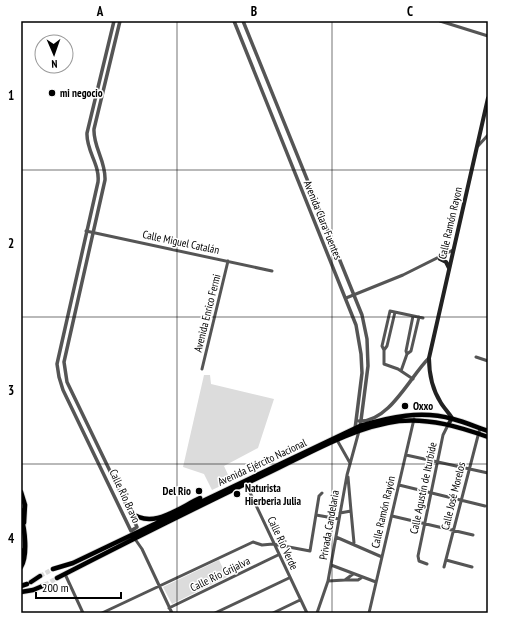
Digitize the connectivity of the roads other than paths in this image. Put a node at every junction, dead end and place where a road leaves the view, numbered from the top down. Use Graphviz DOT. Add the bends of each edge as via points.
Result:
graph roads {
  1 [pos="114,21"];
  2 [pos="120,21"];
  3 [pos="234,21"];
  4 [pos="243,21"];
  5 [pos="440,21"];
  6 [pos="488,36"];
  7 [pos="107,51"];
  8 [pos="112,53"];
  9 [pos="488,98"];
  10 [pos="488,135"];
  11 [pos="476,147"];
  12 [pos="86,231"];
  13 [pos="93,232"];
  14 [pos="454,250"];
  15 [pos="440,258"];
  16 [pos="228,261"];
  17 [pos="450,269"];
  18 [pos="272,270"];
  19 [pos="353,294"];
  20 [pos="346,298"];
  21 [pos="395,312"];
  22 [pos="413,316"];
  23 [pos="73,320"];
  24 [pos="66,321"];
  25 [pos="384,350"];
  26 [pos="407,354"];
  27 [pos="430,355"];
  28 [pos="476,357"];
  29 [pos="488,361"];
  30 [pos="202,369"];
  31 [pos="401,371"];
  32 [pos="413,379"];
  33 [pos="414,415"];
  34 [pos="452,418"];
  35 [pos="414,421"];
  36 [pos="448,425"];
  37 [pos="358,426"];
  38 [pos="479,431"];
  39 [pos="488,431"];
  40 [pos="488,436"];
  41 [pos="337,440"];
  42 [pos="406,455"];
  43 [pos="437,461"];
  44 [pos="106,462"];
  45 [pos="350,463"];
  46 [pos="100,464"];
  47 [pos="469,468"];
  48 [pos="488,473"];
  49 [pos="347,476"];
  50 [pos="245,482"];
  51 [pos="116,484"];
  52 [pos="399,485"];
  53 [pos="110,486"];
  54 [pos="21,492"];
  55 [pos="322,493"];
  56 [pos="431,493"];
  57 [pos="205,499"];
  58 [pos="21,500"];
  59 [pos="461,500"];
  60 [pos="485,506"];
  61 [pos="21,510"];
  62 [pos="351,511"];
  63 [pos="130,512"];
  64 [pos="340,513"];
  65 [pos="316,515"];
  66 [pos="392,516"];
  67 [pos="21,518"];
  68 [pos="167,518"];
  69 [pos="339,519"];
  70 [pos="424,523"];
  71 [pos="24,525"];
  72 [pos="454,530"];
  73 [pos="473,535"];
  74 [pos="141,536"];
  75 [pos="336,536"];
  76 [pos="136,539"];
  77 [pos="354,543"];
  78 [pos="273,544"];
  79 [pos="141,545"];
  80 [pos="21,550"];
  81 [pos="278,555"];
  82 [pos="382,557"];
  83 [pos="21,558"];
  84 [pos="446,560"];
  85 [pos="426,564"];
  86 [pos="331,565"];
  87 [pos="21,567"];
  88 [pos="472,567"];
  89 [pos="444,568"];
  90 [pos="53,569"];
  91 [pos="65,574"];
  92 [pos="353,574"];
  93 [pos="40,576"];
  94 [pos="57,578"];
  95 [pos="289,578"];
  96 [pos="361,578"];
  97 [pos="345,580"];
  98 [pos="328,581"];
  99 [pos="376,582"];
  100 [pos="45,585"];
  101 [pos="21,586"];
  102 [pos="159,587"];
  103 [pos="21,592"];
  104 [pos="300,600"];
  105 [pos="169,608"];
  106 [pos="83,613"];
  107 [pos="102,613"];
  108 [pos="172,613"];
  109 [pos="215,613"];
  110 [pos="273,613"];
  111 [pos="307,613"];
  112 [pos="317,613"];
  113 [pos="369,613"];
  1 -- 7 [label="street, Calle Río Bravo"];
  2 -- 8 [label="street, Calle Río Bravo"];
  3 -- 20 [label="street, Avenida Clara Fuentes"];
  4 -- 19 [label="street, Avenida Clara Fuentes"];
  5 -- 6 [label="street"];
  7 -- 8 [label="street"];
  7 -- 12 [label="street, Calle Río Bravo" via="87,133 87,144 97,168 98,179"];
  8 -- 13 [label="street, Calle Río Bravo" via="94,129 94,142 103,163 105,176"];
  9 -- 11 [label="main road, Calle Ramón Rayon"];
  10 -- 11 [label="street"];
  11 -- 14 [label="main road, Calle Ramón Rayon"];
  12 -- 13 [label="street, Calle Miguel Catalán"];
  12 -- 24 [label="street, Calle Río Bravo"];
  13 -- 16 [label="street, Calle Miguel Catalán"];
  13 -- 23 [label="street, Calle Río Bravo"];
  14 -- 15 [label="street"];
  14 -- 17 [label="main road, Calle Ramón Rayon"];
  15 -- 17 [label="main road"];
  15 -- 19 [label="street"];
  16 -- 18 [label="street, Calle Miguel Catalán"];
  16 -- 30 [label="street, Avenida Enrico Fermi"];
  17 -- 27 [label="main road, Calle Ramón Rayon"];
  19 -- 20 [label="street"];
  19 -- 37 [label="street, Avenida Clara Fuentes" via="363,319 368,352 367,378"];
  20 -- 37 [label="street, Avenida Clara Fuentes" via="356,325 361,354"];
  21 -- 22 [label="street"];
  21 -- 25 [label="street" via="387,347"];
  21 -- 25 [label="street" via="389,311 382,346"];
  22 -- 26 [label="street"];
  22 -- 26 [label="street" via="421,318 411,351"];
  23 -- 24 [label="street"];
  23 -- 44 [label="street, Calle Río Bravo" via="64,362 65,377"];
  24 -- 46 [label="street, Calle Río Bravo" via="58,358 59,377"];
  25 -- 31 [label="street" via="384,364"];
  26 -- 31 [label="street"];
  27 -- 32 [label="street, Calle Ramón Rayon"];
  27 -- 34 [label="main road" via="429,372 433,386 440,402"];
  28 -- 29 [label="street"];
  31 -- 32 [label="street"];
  32 -- 37 [label="street, Calle Ramón Rayon" via="381,413"];
  33 -- 34 [label="main road, Avenida Ejército Nacional"];
  33 -- 35 [label="street, Calle Ramón Rayón"];
  33 -- 37 [label="main road, Avenida Ejército Nacional"];
  34 -- 36 [label="main road"];
  34 -- 38 [label="main road, Avenida Ejército Nacional"];
  35 -- 36 [label="main road, Avenida Ejército Nacional"];
  35 -- 37 [label="main road, Avenida Ejército Nacional"];
  35 -- 42 [label="street, Calle Ramón Rayón"];
  36 -- 38 [label="main road, Avenida Ejército Nacional"];
  36 -- 43 [label="street, Calle Agustín de Iturbide"];
  37 -- 41 [label="main road, Avenida Ejército Nacional"];
  37 -- 45 [label="street, Privada Candelaria"];
  37 -- 50 [label="main road, Avenida Ejército Nacional"];
  38 -- 39 [label="main road, Avenida Ejército Nacional"];
  38 -- 40 [label="main road, Avenida Ejército Nacional"];
  38 -- 47 [label="street, Calle José Morelos"];
  41 -- 45 [label="street"];
  41 -- 50 [label="main road, Avenida Ejército Nacional"];
  42 -- 43 [label="street"];
  42 -- 52 [label="street, Calle Ramón Rayón"];
  43 -- 47 [label="street"];
  43 -- 56 [label="street, Calle Agustín de Iturbide"];
  44 -- 46 [label="street"];
  44 -- 51 [label="street, Calle Río Bravo"];
  45 -- 49 [label="street, Privada Candelaria"];
  46 -- 53 [label="street, Calle Río Bravo"];
  47 -- 48 [label="street"];
  47 -- 59 [label="street, Calle José Morelos"];
  49 -- 62 [label="street"];
  49 -- 64 [label="street, Privada Candelaria"];
  50 -- 57 [label="main road, Avenida Ejército Nacional"];
  50 -- 74 [label="main road, Avenida Ejército Nacional"];
  50 -- 78 [label="street, Calle Río Verde"];
  51 -- 53 [label="street"];
  51 -- 63 [label="street, Calle Río Bravo"];
  52 -- 56 [label="street"];
  52 -- 66 [label="street, Calle Ramón Rayón"];
  53 -- 63 [label="street, Calle Río Bravo" via="131,531 137,528"];
  54 -- 71 [label="main road" via="25,505"];
  55 -- 65 [label="street, Privada Candelaria" via="318,496"];
  56 -- 59 [label="street"];
  56 -- 70 [label="street, Calle Agustín de Iturbide"];
  57 -- 63 [label="main road" via="200,498 152,520 141,519"];
  57 -- 68 [label="main road, Avenida Ejército Nacional"];
  58 -- 71 [label="main road"];
  59 -- 60 [label="street"];
  59 -- 72 [label="street, Calle José Morelos"];
  61 -- 71 [label="main road"];
  62 -- 64 [label="street"];
  62 -- 77 [label="street"];
  64 -- 69 [label="street, Privada Candelaria"];
  65 -- 69 [label="street"];
  65 -- 78 [label="street, Privada Candelaria" via="310,551"];
  66 -- 70 [label="street"];
  66 -- 82 [label="street, Calle Ramón Rayón"];
  67 -- 71 [label="main road"];
  68 -- 76 [label="main road" via="136,536"];
  68 -- 90 [label="main road, Avenida Ejército Nacional" via="73,563"];
  69 -- 75 [label="street, Privada Candelaria"];
  70 -- 72 [label="street"];
  70 -- 85 [label="street, Calle Agustín de Iturbide" via="418,556 419,560"];
  71 -- 87 [label="main road" via="25,558"];
  72 -- 73 [label="street"];
  72 -- 84 [label="street, Calle José Morelos"];
  74 -- 76 [label="main road, Avenida Ejército Nacional"];
  74 -- 79 [label="street, Calle Río Bravo"];
  75 -- 77 [label="street"];
  75 -- 86 [label="street, Privada Candelaria"];
  76 -- 79 [label="street, Calle Río Bravo"];
  76 -- 91 [label="main road, Avenida Ejército Nacional"];
  77 -- 82 [label="street"];
  78 -- 81 [label="street, Calle Río Verde"];
  78 -- 102 [label="street" via="251,543"];
  79 -- 102 [label="street, Calle Río Bravo"];
  80 -- 83 [label="main road"];
  81 -- 95 [label="street, Calle Río Verde"];
  81 -- 105 [label="street, Calle Río Grijalva"];
  82 -- 99 [label="street, Calle Ramón Rayón"];
  84 -- 88 [label="street"];
  84 -- 89 [label="street, Calle José Morelos"];
  86 -- 92 [label="street"];
  86 -- 98 [label="street, Privada Candelaria"];
  91 -- 94 [label="main road, Avenida Ejército Nacional"];
  91 -- 106 [label="street"];
  92 -- 96 [label="street"];
  92 -- 97 [label="street"];
  93 -- 101 [label="main road"];
  95 -- 104 [label="street, Calle Río Verde"];
  95 -- 109 [label="street"];
  96 -- 97 [label="street"];
  96 -- 99 [label="street"];
  97 -- 98 [label="street"];
  98 -- 112 [label="street, Privada Candelaria"];
  99 -- 113 [label="street, Calle Ramón Rayón"];
  100 -- 103 [label="main road"];
  102 -- 105 [label="street, Calle Río Bravo"];
  102 -- 107 [label="street"];
  104 -- 110 [label="street"];
  104 -- 111 [label="street, Calle Río Verde"];
  105 -- 108 [label="street, Calle Río Bravo"];
}
